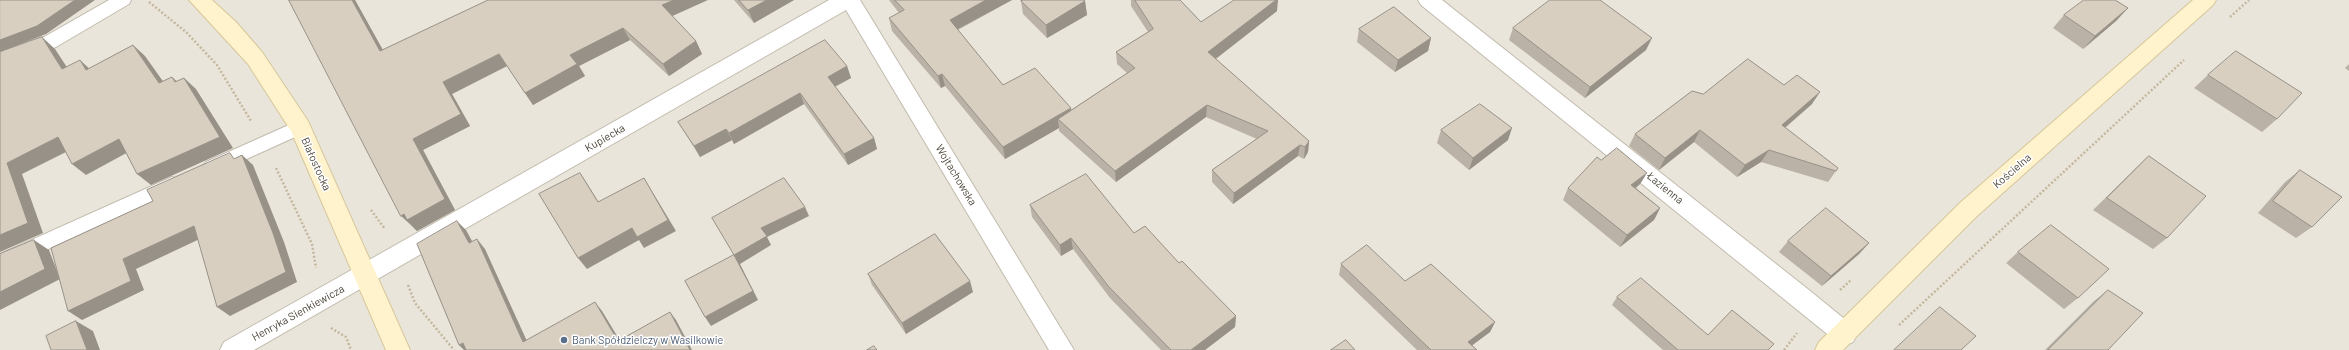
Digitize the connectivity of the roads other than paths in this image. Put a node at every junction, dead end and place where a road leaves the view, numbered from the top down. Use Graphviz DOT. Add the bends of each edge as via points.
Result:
graph roads {
  1 [pos="123,0"];
  2 [pos="199,0"];
  3 [pos="846,0"];
  4 [pos="850,0"];
  5 [pos="1428,0"];
  6 [pos="2206,0"];
  7 [pos="0,60"];
  8 [pos="300,127"];
  9 [pos="0,263"];
  10 [pos="364,276"];
  11 [pos="1844,334"];
  12 [pos="232,350"];
  13 [pos="398,350"];
  14 [pos="1062,350"];
  15 [pos="1827,350"];
  1 -- 7 [label="lane" via="50,42"];
  2 -- 8 [label="street, Białostocka" via="229,28 255,58"];
  3 -- 10 [label="street, Kupiecka"];
  4 -- 14 [label="street, Wojtachowska"];
  5 -- 11 [label="street, Łazienna" via="1795,292"];
  6 -- 11 [label="street, Kościelna" via="1969,209"];
  8 -- 9 [label="lane"];
  8 -- 10 [label="street, Białostocka"];
  10 -- 12 [label="street, Henryka Sienkiewicza"];
  10 -- 13 [label="street, Białostocka"];
  11 -- 15 [label="street, Kościelna"];
}
